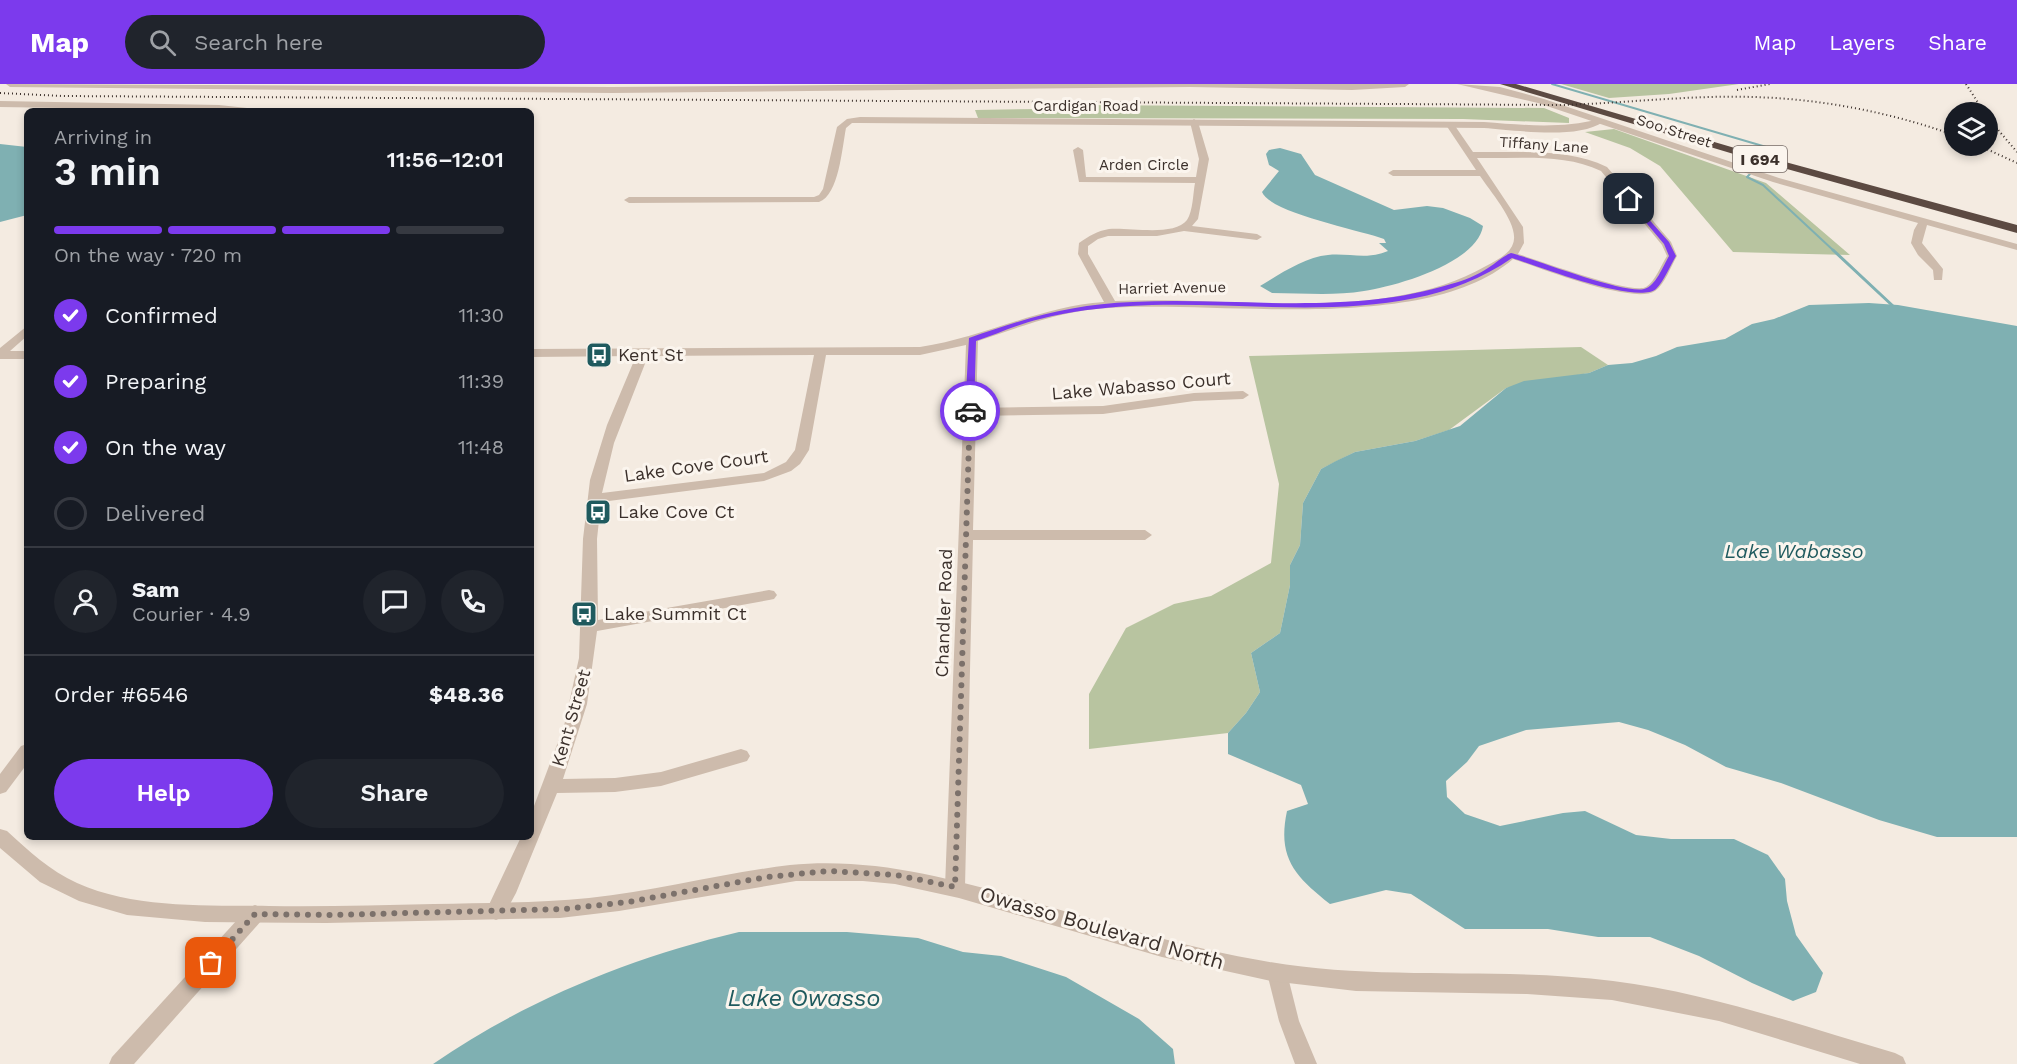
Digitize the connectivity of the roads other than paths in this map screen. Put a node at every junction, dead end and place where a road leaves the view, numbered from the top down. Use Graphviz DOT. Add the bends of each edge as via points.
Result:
graph roads {
  1 [pos="10,84"];
  2 [pos="1405,84"];
  3 [pos="1461,84"];
  4 [pos="1504,84"];
  5 [pos="1527,84"];
  6 [pos="670,87"];
  7 [pos="0,106"];
  8 [pos="158,108"];
  9 [pos="1194,122"];
  10 [pos="1599,122"];
  11 [pos="1450,124"];
  12 [pos="1078,150"];
  13 [pos="1471,155"];
  14 [pos="1393,173"];
  15 [pos="1483,173"];
  16 [pos="1200,180"];
  17 [pos="629,200"];
  18 [pos="2017,218"];
  19 [pos="1924,222"];
  20 [pos="1183,228"];
  21 [pos="2017,229"];
  22 [pos="1257,237"];
  23 [pos="2017,247"];
  24 [pos="1511,255"];
  25 [pos="1938,278"];
  26 [pos="1111,305"];
  27 [pos="24,333"];
  28 [pos="972,340"];
  29 [pos="821,352"];
  30 [pos="534,353"];
  31 [pos="643,353"];
  32 [pos="0,354"];
  33 [pos="24,355"];
  34 [pos="1243,395"];
  35 [pos="970,412"];
  36 [pos="594,498"];
  37 [pos="966,535"];
  38 [pos="1145,535"];
  39 [pos="769,595"];
  40 [pos="589,627"];
  41 [pos="24,755"];
  42 [pos="741,756"];
  43 [pos="0,787"];
  44 [pos="542,797"];
  45 [pos="534,825"];
  46 [pos="0,837"];
  47 [pos="529,840"];
  48 [pos="955,887"];
  49 [pos="496,911"];
  50 [pos="255,914"];
  51 [pos="1277,973"];
  52 [pos="120,1064"];
  53 [pos="1306,1064"];
  54 [pos="1895,1064"];
  1 -- 6 [label="street"];
  2 -- 6 [label="street"];
  3 -- 10 [label="street, Soo Street" via="1520,95"];
  4 -- 21 [label="highway, I 694"];
  5 -- 18 [label="highway, I 694"];
  7 -- 8 [label="street"];
  9 -- 11 [label="street, Cardigan Road"];
  9 -- 16 [label="street" via="1204,159"];
  9 -- 17 [label="street, Cardigan Road" via="850,121 842,127 827,194 815,200"];
  10 -- 11 [label="street, Cardigan Road" via="1545,128"];
  10 -- 19 [label="street, Soo Street" via="1776,180"];
  11 -- 13 [label="street"];
  12 -- 16 [label="street, Arden Circle" via="1082,180"];
  13 -- 15 [label="street"];
  13 -- 24 [label="street, Tiffany Lane" via="1577,160 1598,165 1667,244 1672,256 1654,287 1637,292"];
  14 -- 15 [label="street"];
  15 -- 24 [label="street" via="1519,228 1519,243"];
  16 -- 20 [label="street" via="1192,221"];
  19 -- 23 [label="street, Soo Street"];
  19 -- 25 [label="street" via="1916,242 1938,269"];
  20 -- 22 [label="street"];
  20 -- 26 [label="street" via="1106,233 1086,241 1083,254"];
  24 -- 26 [label="street, Harriet Avenue" via="1488,271 1453,286 1389,300 1337,304"];
  26 -- 28 [label="street, Harriet Avenue" via="1036,317"];
  27 -- 32 [label="street"];
  28 -- 29 [label="street, Harriet Avenue" via="920,351"];
  28 -- 35 [label="street, Chandler Road"];
  29 -- 31 [label="street, Harriet Avenue"];
  29 -- 36 [label="street, Lake Cove Court" via="802,450 784,470 764,477"];
  30 -- 31 [label="street, Harriet Avenue"];
  31 -- 36 [label="street, Kent Street" via="610,437"];
  32 -- 33 [label="street"];
  34 -- 35 [label="street, Lake Wabasso Court" via="1194,397 1103,410"];
  35 -- 37 [label="street, Chandler Road"];
  36 -- 40 [label="street, Kent Street" via="589,538"];
  37 -- 38 [label="street"];
  37 -- 48 [label="street, Chandler Road"];
  39 -- 40 [label="street"];
  40 -- 44 [label="street, Kent Street" via="582,690 573,725"];
  41 -- 43 [label="street"];
  42 -- 44 [label="street" via="661,779"];
  44 -- 45 [label="street, Kent Street"];
  46 -- 50 [label="street, Owasso Boulevard North" via="54,882 103,901 176,911"];
  47 -- 49 [label="street, Kent Street"];
  48 -- 49 [label="street, Owasso Boulevard North" via="896,875 829,871 767,877 596,906"];
  48 -- 51 [label="street, Owasso Boulevard North" via="1142,943"];
  49 -- 50 [label="street, Owasso Boulevard North"];
  50 -- 52 [label="street"];
  51 -- 53 [label="street" via="1289,1021"];
  51 -- 54 [label="street, Owasso Boulevard North" via="1353,980 1615,990 1724,1014"];
}
